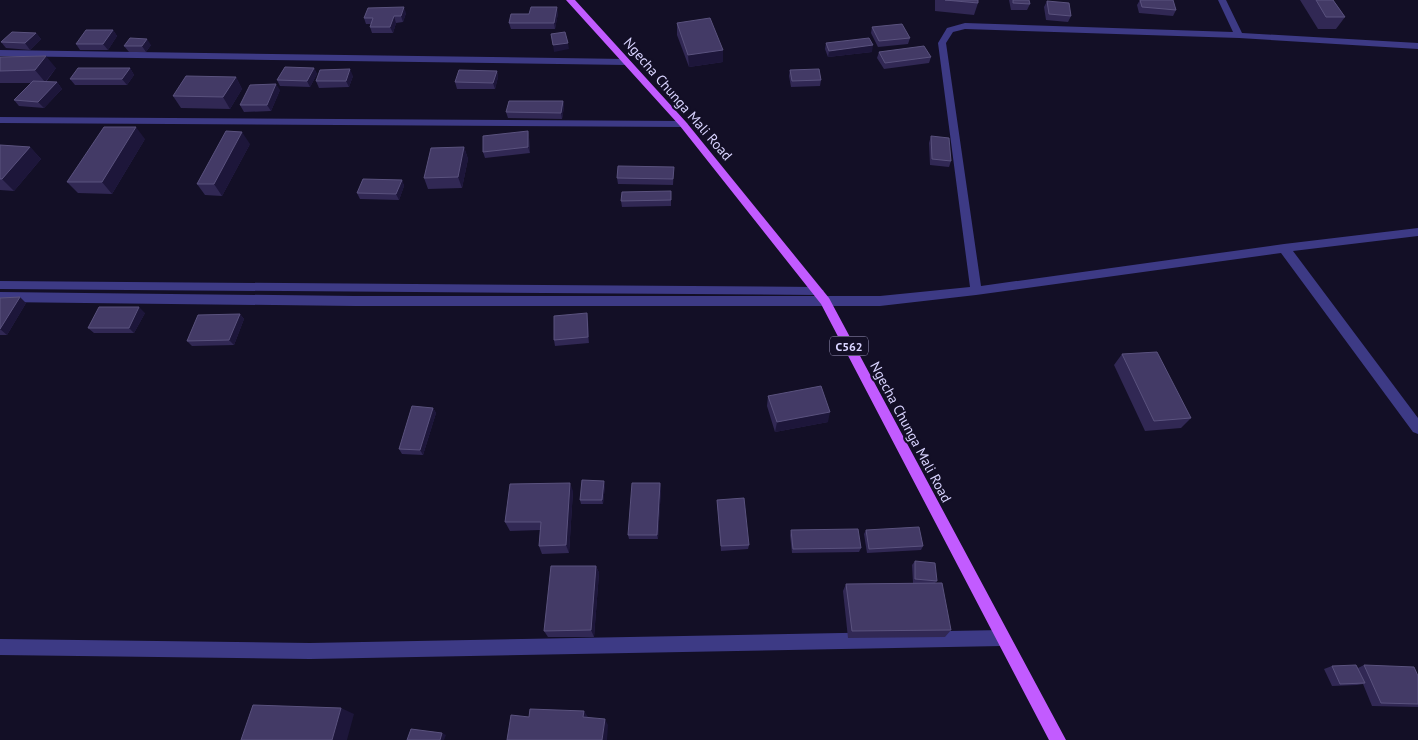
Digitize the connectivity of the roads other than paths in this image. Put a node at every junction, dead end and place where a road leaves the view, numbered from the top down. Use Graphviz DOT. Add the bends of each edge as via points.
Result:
graph roads {
  1 [pos="570,0"];
  2 [pos="1222,0"];
  3 [pos="1239,35"];
  4 [pos="1418,46"];
  5 [pos="0,53"];
  6 [pos="626,62"];
  7 [pos="0,120"];
  8 [pos="683,124"];
  9 [pos="1418,232"];
  10 [pos="1284,248"];
  11 [pos="0,285"];
  12 [pos="976,291"];
  13 [pos="822,296"];
  14 [pos="0,297"];
  15 [pos="1418,428"];
  16 [pos="1002,638"];
  17 [pos="0,647"];
  18 [pos="1058,740"];
  1 -- 6 [label="main road, Ngecha Chunga Mali Road / C562"];
  2 -- 3 [label="street"];
  3 -- 4 [label="street"];
  3 -- 12 [label="street" via="965,26 950,30 942,43"];
  5 -- 6 [label="street"];
  6 -- 8 [label="main road, Ngecha Chunga Mali Road / C562"];
  7 -- 8 [label="street"];
  8 -- 13 [label="main road, Ngecha Chunga Mali Road / C562"];
  9 -- 10 [label="street"];
  10 -- 12 [label="street"];
  10 -- 15 [label="street"];
  11 -- 13 [label="street"];
  12 -- 13 [label="street" via="880,301"];
  13 -- 14 [label="street" via="355,301"];
  13 -- 16 [label="main road, Ngecha Chunga Mali Road / C562"];
  16 -- 17 [label="street" via="310,651"];
  16 -- 18 [label="main road, Ngecha Chunga Mali Road / C562"];
}
